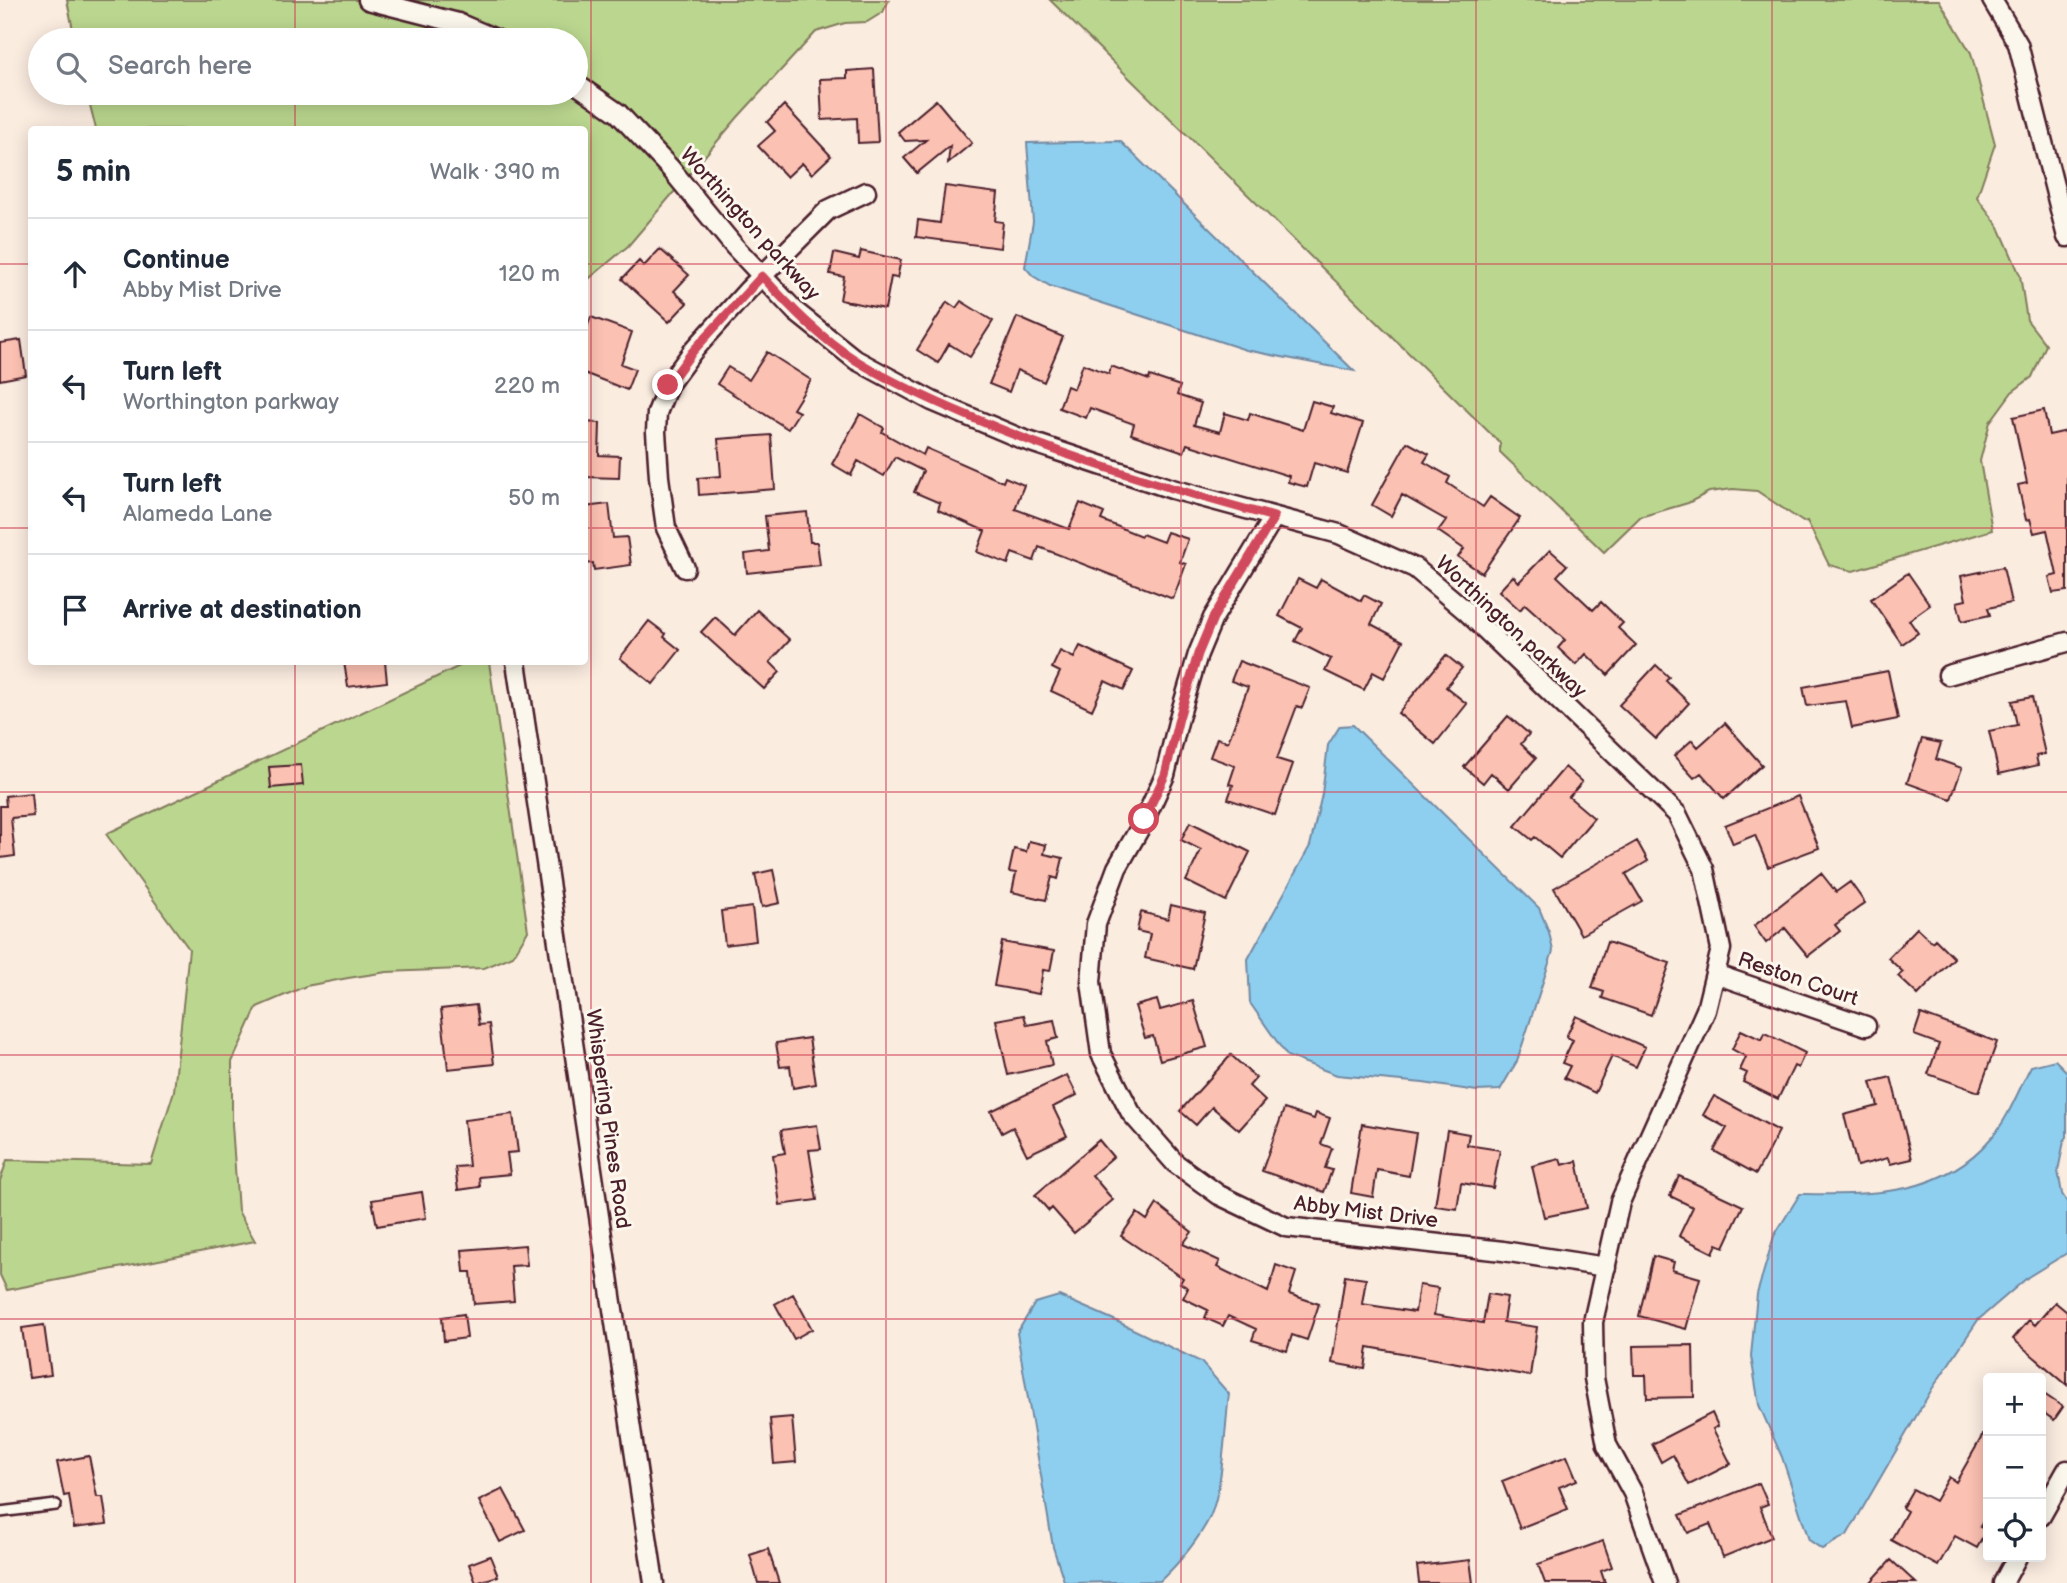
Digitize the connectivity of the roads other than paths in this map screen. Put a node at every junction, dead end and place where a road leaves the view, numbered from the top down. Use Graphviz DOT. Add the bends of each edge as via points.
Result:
graph roads {
  1 [pos="368,0"];
  2 [pos="1992,0"];
  3 [pos="470,28"];
  4 [pos="588,92"];
  5 [pos="866,192"];
  6 [pos="2067,237"];
  7 [pos="762,276"];
  8 [pos="1274,517"];
  9 [pos="685,568"];
  10 [pos="2067,642"];
  11 [pos="516,665"];
  12 [pos="1948,675"];
  13 [pos="1715,974"];
  14 [pos="1866,1026"];
  15 [pos="1605,1267"];
  16 [pos="2067,1470"];
  17 [pos="56,1506"];
  18 [pos="2046,1507"];
  19 [pos="0,1512"];
  20 [pos="2014,1562"];
  21 [pos="654,1583"];
  22 [pos="1665,1583"];
  23 [pos="2003,1583"];
  1 -- 3 [label="street"];
  2 -- 6 [label="street" via="2018,44"];
  4 -- 7 [label="street, Worthington parkway" via="618,113"];
  5 -- 7 [label="street" via="828,210"];
  7 -- 8 [label="street, Worthington parkway" via="796,312 856,360 932,401 1022,439"];
  7 -- 9 [label="street" via="693,351 668,385 657,413 666,528"];
  8 -- 13 [label="street, Worthington parkway" via="1339,534 1415,568 1466,611 1677,814 1704,869 1721,949"];
  8 -- 15 [label="street, Abby Mist Drive" via="1213,618 1165,775 1117,868 1096,924 1091,982 1101,1054 1131,1112 1175,1163 1219,1195 1286,1227"];
  10 -- 12 [label="street"];
  11 -- 21 [label="street, Whispering Pines Road"];
  13 -- 14 [label="street, Reston Court"];
  13 -- 15 [label="street, Worthington parkway" via="1706,1010 1620,1202"];
  15 -- 22 [label="street, Worthington parkway" via="1593,1322 1594,1378 1607,1445 1633,1493"];
  16 -- 18 [label="street"];
  17 -- 19 [label="lane"];
  20 -- 23 [label="street"];
}
